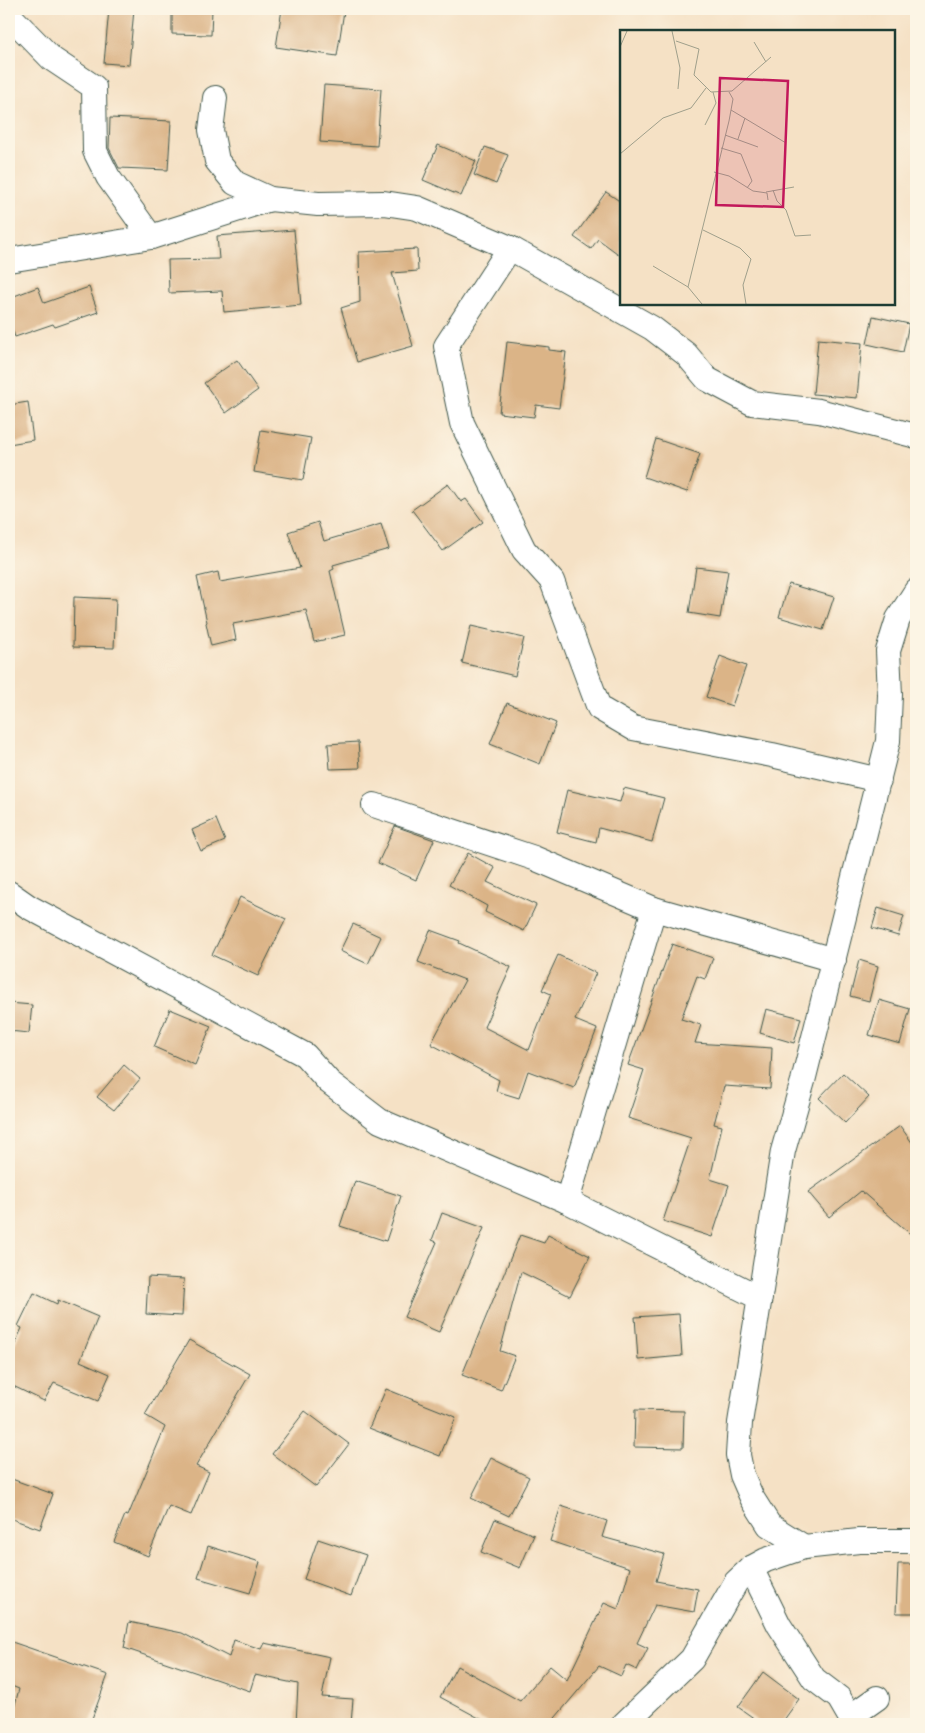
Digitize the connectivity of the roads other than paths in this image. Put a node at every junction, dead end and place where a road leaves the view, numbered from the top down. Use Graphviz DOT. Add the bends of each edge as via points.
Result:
graph roads {
  1 [pos="9,15"];
  2 [pos="214,98"];
  3 [pos="270,199"];
  4 [pos="151,236"];
  5 [pos="510,248"];
  6 [pos="9,260"];
  7 [pos="916,436"];
  8 [pos="916,591"];
  9 [pos="878,780"];
  10 [pos="374,805"];
  11 [pos="9,893"];
  12 [pos="654,909"];
  13 [pos="834,960"];
  14 [pos="567,1201"];
  15 [pos="760,1298"];
  16 [pos="916,1541"];
  17 [pos="804,1547"];
  18 [pos="751,1568"];
  19 [pos="877,1698"];
  20 [pos="624,1724"];
  1 -- 4 [label="street" via="52,59 94,87 94,151 108,177"];
  2 -- 3 [label="street" via="211,130 217,161 235,183"];
  3 -- 4 [label="street"];
  3 -- 5 [label="street" via="318,204 384,203 417,208"];
  4 -- 6 [label="street"];
  5 -- 7 [label="street" via="652,328 686,354 707,379 752,403 819,411"];
  5 -- 9 [label="street" via="446,346 462,422 524,550 552,581 599,708 633,728 772,754"];
  8 -- 9 [label="street" via="898,620 888,651 888,741"];
  9 -- 13 [label="street"];
  10 -- 12 [label="street" via="534,858"];
  11 -- 14 [label="street" via="29,907 305,1055 329,1082 380,1122"];
  12 -- 13 [label="street"];
  12 -- 14 [label="street"];
  13 -- 15 [label="street" via="783,1151"];
  14 -- 15 [label="street"];
  15 -- 17 [label="street" via="738,1455 742,1476 769,1525"];
  16 -- 17 [label="street" via="859,1541"];
  17 -- 18 [label="street"];
  18 -- 19 [label="street" via="779,1625 814,1679 839,1698 850,1717"];
  18 -- 20 [label="street" via="736,1582 692,1659"];
}
